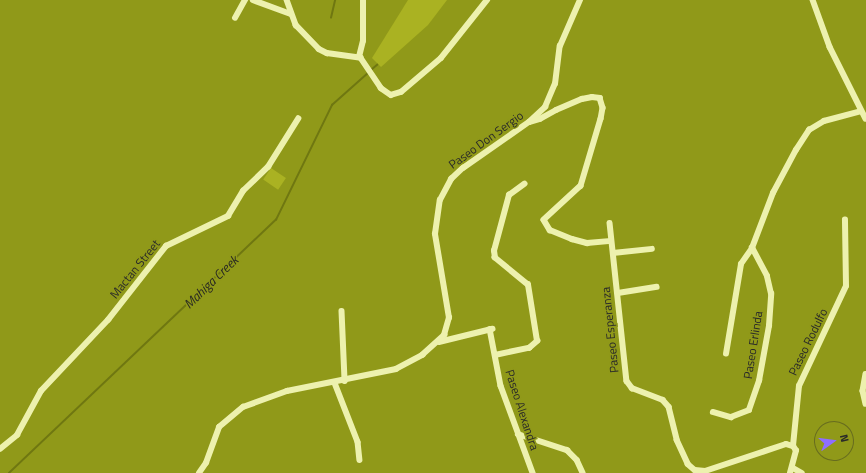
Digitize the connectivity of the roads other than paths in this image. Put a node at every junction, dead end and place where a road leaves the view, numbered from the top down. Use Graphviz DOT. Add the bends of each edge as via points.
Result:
graph roads {
  1 [pos="245,0"];
  2 [pos="253,0"];
  3 [pos="287,0"];
  4 [pos="363,0"];
  5 [pos="487,0"];
  6 [pos="580,0"];
  7 [pos="813,0"];
  8 [pos="291,14"];
  9 [pos="235,18"];
  10 [pos="359,57"];
  11 [pos="861,111"];
  12 [pos="298,119"];
  13 [pos="866,119"];
  14 [pos="529,122"];
  15 [pos="524,184"];
  16 [pos="845,220"];
  17 [pos="610,223"];
  18 [pos="611,241"];
  19 [pos="752,248"];
  20 [pos="652,249"];
  21 [pos="613,253"];
  22 [pos="657,288"];
  23 [pos="618,293"];
  24 [pos="342,311"];
  25 [pos="439,342"];
  26 [pos="726,354"];
  27 [pos="495,355"];
  28 [pos="866,374"];
  29 [pos="345,381"];
  30 [pos="334,383"];
  31 [pos="866,404"];
  32 [pos="713,412"];
  33 [pos="518,434"];
  34 [pos="793,446"];
  35 [pos="0,449"];
  36 [pos="360,460"];
  37 [pos="792,471"];
  38 [pos="199,473"];
  39 [pos="533,473"];
  40 [pos="583,473"];
  41 [pos="802,473"];
  1 -- 9 [label="street"];
  2 -- 8 [label="street"];
  3 -- 8 [label="street"];
  4 -- 10 [label="street" via="363,41"];
  5 -- 10 [label="street" via="449,49 401,92 387,94"];
  6 -- 14 [label="street, Paseo Don Sergio" via="557,53 556,78 550,98 541,112"];
  7 -- 11 [label="street" via="830,47"];
  8 -- 10 [label="street" via="296,25 322,51"];
  11 -- 13 [label="street"];
  11 -- 19 [label="street" via="824,121 809,130 773,193"];
  12 -- 35 [label="street, Mactan Street" via="268,167 246,188 231,213 220,221 166,246 108,320 41,391 17,435"];
  14 -- 18 [label="street" via="540,120 582,99 600,98 603,108 581,186 544,220 550,230 572,239 587,243"];
  14 -- 25 [label="street, Paseo Don Sergio" via="463,168 451,179 440,200 435,234 449,318 447,331"];
  15 -- 27 [label="street" via="509,194 494,252 495,258 528,285 537,341 529,348"];
  16 -- 34 [label="street, Paseo Rodulfo" via="846,286 799,386"];
  17 -- 18 [label="street, Paseo Esperanza"];
  18 -- 21 [label="street, Paseo Esperanza"];
  19 -- 26 [label="street" via="740,264"];
  19 -- 32 [label="street, Paseo Erlinda" via="767,276 771,294 769,326 759,381 749,410 731,416"];
  20 -- 21 [label="street"];
  21 -- 23 [label="street, Paseo Esperanza"];
  22 -- 23 [label="street"];
  23 -- 34 [label="street, Paseo Esperanza" via="627,381 632,388 663,400 669,407 677,440 688,464 695,470 705,471 786,444"];
  24 -- 29 [label="street"];
  25 -- 27 [label="street, Paseo Alexandra" via="491,329"];
  25 -- 29 [label="street, Paseo Don Sergio" via="406,365"];
  27 -- 33 [label="street, Paseo Alexandra" via="501,386"];
  28 -- 31 [label="street" via="863,391"];
  29 -- 30 [label="street, Paseo Don Sergio"];
  30 -- 36 [label="street" via="358,442"];
  30 -- 38 [label="street, Paseo Don Sergio" via="287,391 243,407 227,418 215,435 206,463"];
  33 -- 39 [label="street, Paseo Alexandra"];
  33 -- 40 [label="street" via="567,450 577,460"];
  34 -- 37 [label="street, Paseo Rodulfo" via="796,451"];
  37 -- 41 [label="street"];
}
